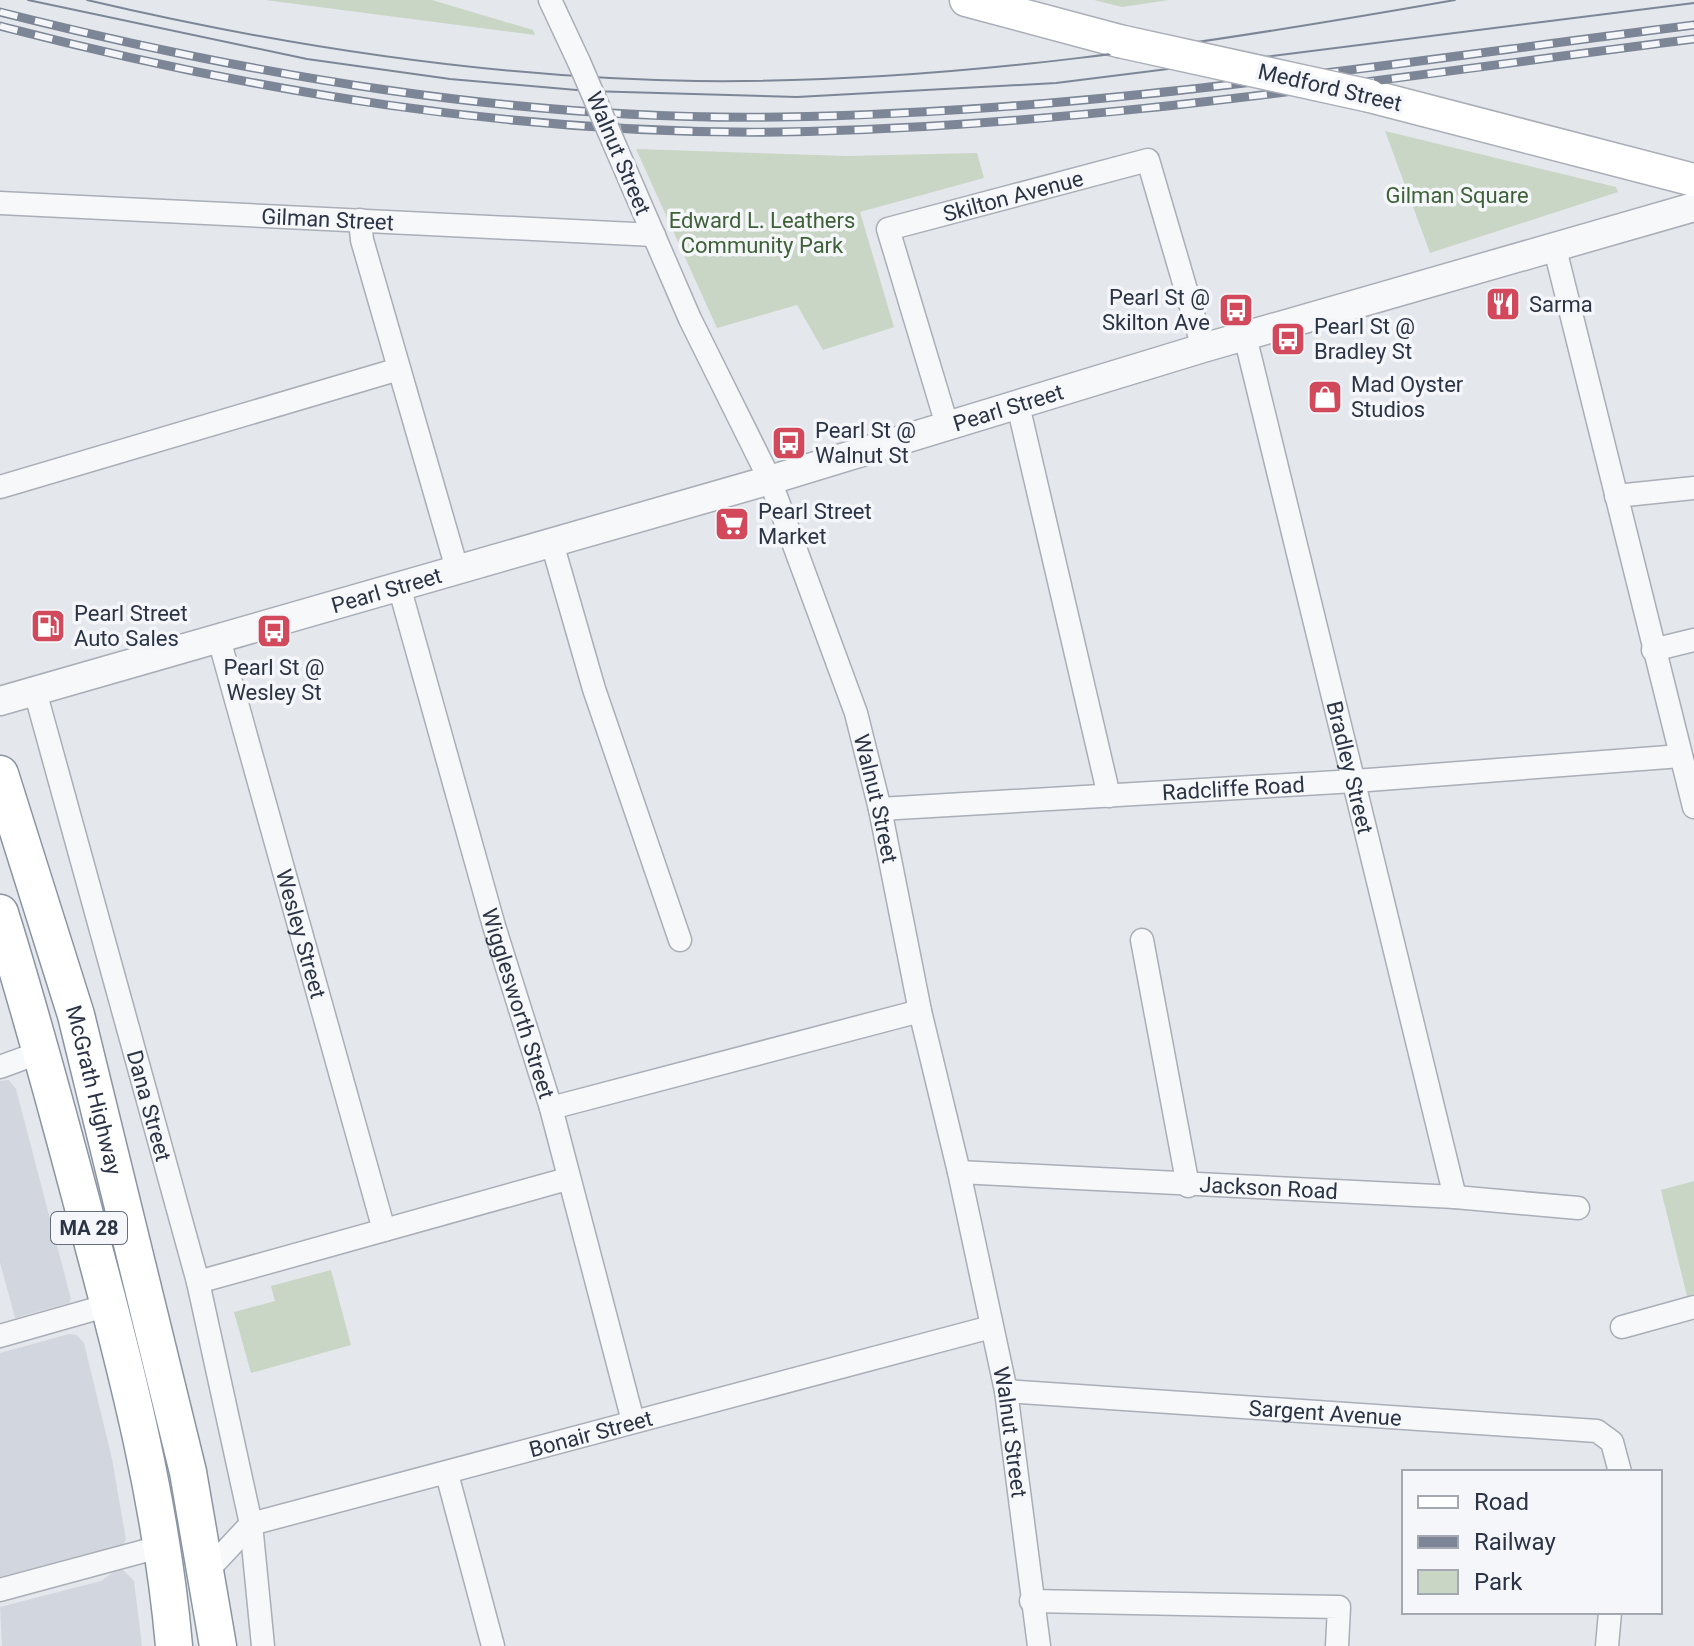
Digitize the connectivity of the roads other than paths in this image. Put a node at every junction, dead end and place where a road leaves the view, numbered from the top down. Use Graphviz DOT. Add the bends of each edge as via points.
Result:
graph roads {
  1 [pos="550,0"];
  2 [pos="966,0"];
  3 [pos="1694,180"];
  4 [pos="0,203"];
  5 [pos="1694,207"];
  6 [pos="360,220"];
  7 [pos="654,235"];
  8 [pos="1555,249"];
  9 [pos="1245,336"];
  10 [pos="1203,348"];
  11 [pos="399,369"];
  12 [pos="1018,405"];
  13 [pos="947,425"];
  14 [pos="770,480"];
  15 [pos="0,487"];
  16 [pos="1694,488"];
  17 [pos="1616,496"];
  18 [pos="552,543"];
  19 [pos="457,569"];
  20 [pos="399,586"];
  21 [pos="219,639"];
  22 [pos="1694,640"];
  23 [pos="1653,650"];
  24 [pos="35,691"];
  25 [pos="0,701"];
  26 [pos="1681,756"];
  27 [pos="0,774"];
  28 [pos="1355,781"];
  29 [pos="1109,796"];
  30 [pos="1694,807"];
  31 [pos="880,809"];
  32 [pos="0,913"];
  33 [pos="680,940"];
  34 [pos="1142,940"];
  35 [pos="920,1011"];
  36 [pos="41,1052"];
  37 [pos="0,1067"];
  38 [pos="551,1108"];
  39 [pos="959,1172"];
  40 [pos="567,1179"];
  41 [pos="1188,1186"];
  42 [pos="1455,1197"];
  43 [pos="1578,1208"];
  44 [pos="384,1230"];
  45 [pos="198,1282"];
  46 [pos="109,1305"];
  47 [pos="1694,1307"];
  48 [pos="991,1327"];
  49 [pos="1622,1327"];
  50 [pos="0,1336"];
  51 [pos="1006,1391"];
  52 [pos="633,1421"];
  53 [pos="1619,1470"];
  54 [pos="447,1474"];
  55 [pos="251,1524"];
  56 [pos="163,1546"];
  57 [pos="207,1571"];
  58 [pos="0,1590"];
  59 [pos="1031,1601"];
  60 [pos="1610,1614"];
  61 [pos="174,1646"];
  62 [pos="218,1646"];
  63 [pos="263,1646"];
  64 [pos="493,1646"];
  65 [pos="1039,1646"];
  66 [pos="1337,1646"];
  67 [pos="1607,1646"];
  1 -- 7 [label="street, Walnut Street, bridge"];
  2 -- 3 [label="main road, Medford Street, bridge"];
  4 -- 6 [label="street, Gilman Street"];
  5 -- 8 [label="street, Pearl Street"];
  6 -- 7 [label="street, Gilman Street"];
  6 -- 11 [label="street"];
  7 -- 14 [label="street, Walnut Street"];
  8 -- 9 [label="street, Pearl Street"];
  8 -- 17 [label="street"];
  9 -- 10 [label="street, Pearl Street"];
  9 -- 28 [label="street, Bradley Street"];
  10 -- 12 [label="street, Pearl Street"];
  10 -- 13 [label="street, Skilton Avenue" via="1148,160 888,229"];
  11 -- 15 [label="street"];
  11 -- 19 [label="street"];
  12 -- 13 [label="street, Pearl Street"];
  12 -- 29 [label="street"];
  13 -- 14 [label="street, Pearl Street"];
  14 -- 18 [label="street, Pearl Street"];
  14 -- 31 [label="street, Walnut Street" via="856,713"];
  16 -- 17 [label="street"];
  17 -- 23 [label="street"];
  18 -- 19 [label="street, Pearl Street"];
  18 -- 33 [label="street" via="594,689"];
  19 -- 20 [label="street, Pearl Street"];
  20 -- 21 [label="street, Pearl Street"];
  20 -- 38 [label="street, Wigglesworth Street"];
  21 -- 24 [label="street, Pearl Street"];
  21 -- 44 [label="street, Wesley Street"];
  22 -- 23 [label="street"];
  23 -- 26 [label="street"];
  24 -- 25 [label="street, Pearl Street"];
  24 -- 45 [label="street, Dana Street"];
  26 -- 28 [label="street, Radcliffe Road"];
  26 -- 30 [label="street"];
  27 -- 57 [label="highway, McGrath Highway / MA 28" via="76,1015 179,1430"];
  28 -- 29 [label="street, Radcliffe Road"];
  28 -- 42 [label="street, Bradley Street"];
  29 -- 31 [label="street, Radcliffe Road"];
  31 -- 35 [label="street, Walnut Street"];
  32 -- 36 [label="highway, McGrath Highway / MA 28"];
  34 -- 41 [label="street"];
  35 -- 38 [label="street"];
  35 -- 39 [label="street, Walnut Street"];
  36 -- 37 [label="street"];
  36 -- 46 [label="highway, McGrath Highway / MA 28"];
  38 -- 40 [label="street, Wigglesworth Street"];
  39 -- 41 [label="street, Jackson Road"];
  39 -- 48 [label="street, Walnut Street"];
  40 -- 44 [label="street"];
  40 -- 52 [label="street, Wigglesworth Street"];
  41 -- 42 [label="street, Jackson Road"];
  42 -- 43 [label="street, Jackson Road"];
  44 -- 45 [label="street"];
  45 -- 55 [label="street, Dana Street"];
  46 -- 50 [label="street"];
  46 -- 56 [label="highway, McGrath Highway / MA 28"];
  47 -- 49 [label="street"];
  48 -- 51 [label="street, Walnut Street"];
  48 -- 52 [label="street, Bonair Street"];
  51 -- 53 [label="street, Sargent Avenue" via="1585,1429 1612,1442"];
  51 -- 59 [label="street, Walnut Street"];
  52 -- 54 [label="street, Bonair Street"];
  54 -- 55 [label="street, Bonair Street"];
  54 -- 64 [label="street"];
  55 -- 57 [label="street"];
  55 -- 63 [label="street, Dana Street"];
  56 -- 58 [label="street"];
  56 -- 61 [label="highway, McGrath Highway / MA 28"];
  57 -- 62 [label="highway, McGrath Highway / MA 28"];
  59 -- 65 [label="street, Walnut Street"];
  59 -- 66 [label="street" via="1339,1607"];
  60 -- 67 [label="street"];
}
